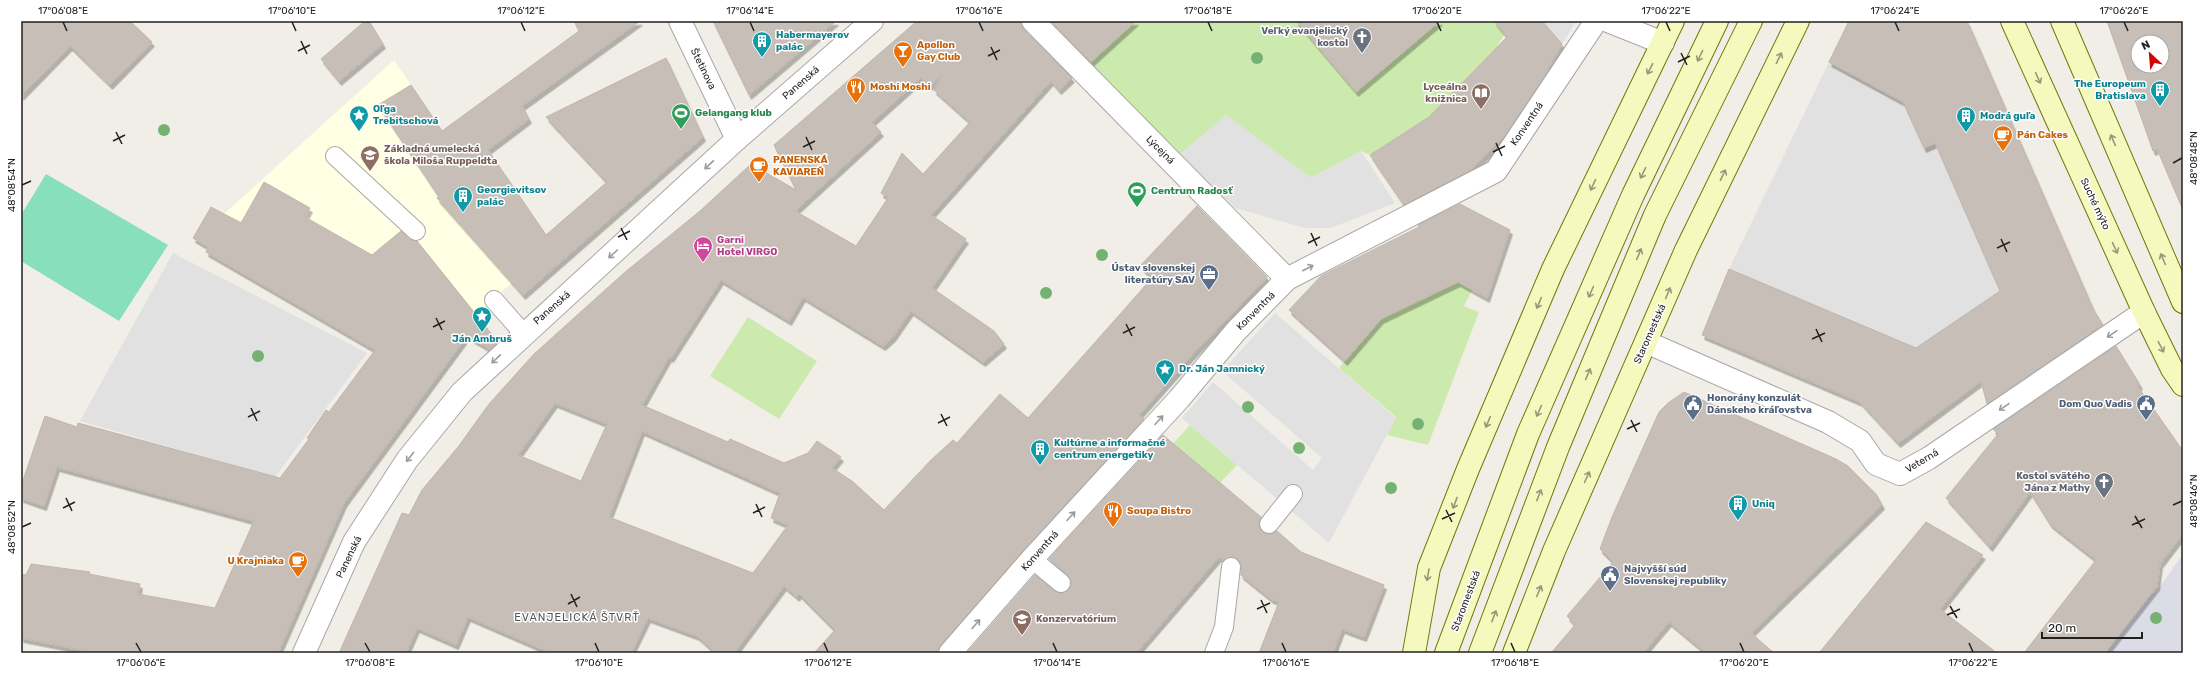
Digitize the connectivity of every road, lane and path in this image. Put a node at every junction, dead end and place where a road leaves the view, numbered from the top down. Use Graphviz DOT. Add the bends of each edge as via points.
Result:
graph roads {
  1 [pos="680,21"];
  2 [pos="872,21"];
  3 [pos="1033,21"];
  4 [pos="1596,21"];
  5 [pos="1608,21"];
  6 [pos="1673,21"];
  7 [pos="1717,21"];
  8 [pos="1752,21"];
  9 [pos="1798,21"];
  10 [pos="2012,21"];
  11 [pos="2062,21"];
  12 [pos="1663,43"];
  13 [pos="738,139"];
  14 [pos="334,156"];
  15 [pos="416,231"];
  16 [pos="1287,279"];
  17 [pos="494,300"];
  18 [pos="2183,302"];
  19 [pos="2144,312"];
  20 [pos="524,333"];
  21 [pos="1646,342"];
  22 [pos="2183,385"];
  23 [pos="1293,494"];
  24 [pos="1268,524"];
  25 [pos="1032,559"];
  26 [pos="1231,567"];
  27 [pos="1061,583"];
  28 [pos="304,653"];
  29 [pos="950,653"];
  30 [pos="1214,653"];
  31 [pos="1414,653"];
  32 [pos="1446,653"];
  33 [pos="1480,653"];
  34 [pos="1514,653"];
  1 -- 13 [label="street, Štetinova"];
  2 -- 13 [label="street, Panenská"];
  3 -- 16 [label="street, Lýcejná"];
  16 -- 4 [label="street, Konventná, one-way" via="1496,171"];
  5 -- 12 [label="street"];
  6 -- 12 [label="main road"];
  7 -- 32 [label="main road, Staromestská, one-way" via="1633,195 1528,434"];
  33 -- 8 [label="main road, one-way" via="1558,447 1655,215"];
  21 -- 9 [label="main road, Staromestská, one-way" via="1686,250"];
  10 -- 19 [label="main road, Suché mýto, one-way"];
  18 -- 11 [label="main road, one-way"];
  12 -- 31 [label="main road, one-way" via="1554,270 1468,469 1429,568"];
  13 -- 20 [label="street, Panenská, one-way"];
  14 -- 15 [label="lane"];
  25 -- 16 [label="street, Konventná, one-way" via="1179,398 1236,331"];
  17 -- 20 [label="lane"];
  19 -- 21 [label="street, Veterná, one-way" via="1924,461 1900,474 1876,464 1860,440 1828,422"];
  19 -- 22 [label="main road, Suché mýto, one-way" via="2172,369"];
  20 -- 28 [label="street, Panenská, one-way" via="462,392 407,460 354,542"];
  34 -- 21 [label="main road, Staromestská, one-way" via="1554,551"];
  23 -- 24 [label="lane"];
  25 -- 27 [label="lane"];
  29 -- 25 [label="street, Konventná, one-way"];
  26 -- 30 [label="lane" via="1224,626"];
}
